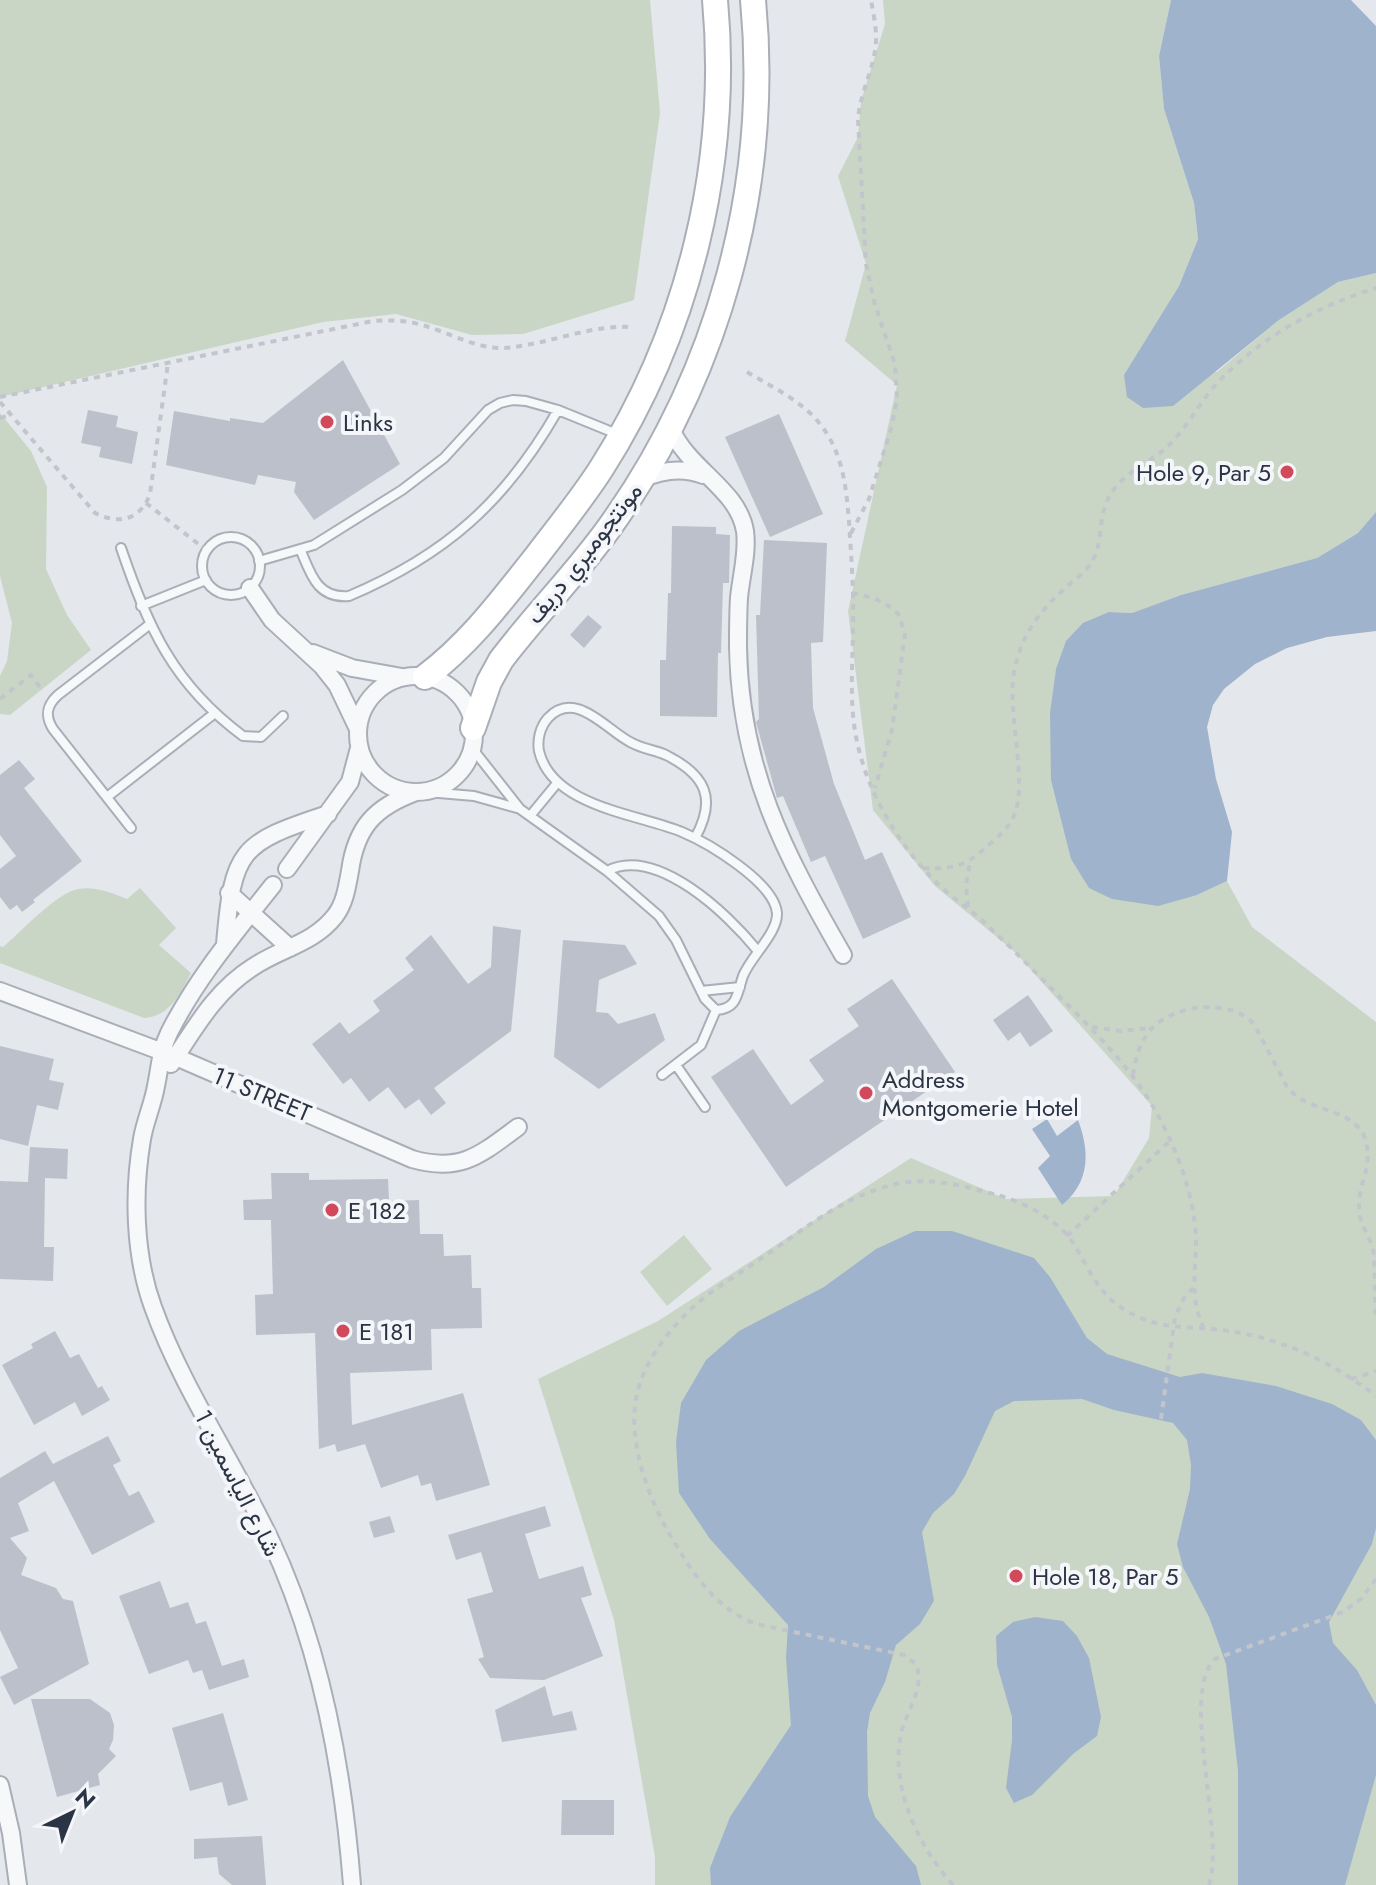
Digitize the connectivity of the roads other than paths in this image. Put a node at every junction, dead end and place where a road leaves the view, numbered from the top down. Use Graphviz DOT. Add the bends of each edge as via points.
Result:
graph roads {
  1 [pos="715,0"];
  2 [pos="753,0"];
  3 [pos="558,410"];
  4 [pos="671,429"];
  5 [pos="621,436"];
  6 [pos="708,477"];
  7 [pos="642,479"];
  8 [pos="121,548"];
  9 [pos="301,551"];
  10 [pos="259,561"];
  11 [pos="206,580"];
  12 [pos="250,588"];
  13 [pos="141,606"];
  14 [pos="149,625"];
  15 [pos="304,649"];
  16 [pos="414,677"];
  17 [pos="215,713"];
  18 [pos="283,716"];
  19 [pos="358,729"];
  20 [pos="473,738"];
  21 [pos="359,748"];
  22 [pos="558,782"];
  23 [pos="422,792"];
  24 [pos="107,797"];
  25 [pos="520,809"];
  26 [pos="328,814"];
  27 [pos="530,816"];
  28 [pos="131,828"];
  29 [pos="695,838"];
  30 [pos="287,869"];
  31 [pos="607,871"];
  32 [pos="273,885"];
  33 [pos="229,893"];
  34 [pos="251,913"];
  35 [pos="225,945"];
  36 [pos="290,948"];
  37 [pos="757,950"];
  38 [pos="843,955"];
  39 [pos="740,987"];
  40 [pos="0,991"];
  41 [pos="701,991"];
  42 [pos="716,1010"];
  43 [pos="169,1054"];
  44 [pos="676,1065"];
  45 [pos="662,1075"];
  46 [pos="705,1107"];
  47 [pos="518,1127"];
  48 [pos="0,1785"];
  49 [pos="18,1885"];
  50 [pos="352,1885"];
  1 -- 5 [label="street, مونتجوميري دريف" via="717,127 705,207 668,337"];
  2 -- 4 [label="street, مونتجوميري دريف" via="755,131 744,215 723,298"];
  3 -- 5 [label="lane"];
  3 -- 9 [label="lane" via="526,401 500,403 423,474"];
  3 -- 9 [label="lane" via="498,498 444,545 403,571 338,597 318,587"];
  4 -- 6 [label="street" via="682,451"];
  4 -- 7 [label="street, مونتجوميري دريف"];
  5 -- 16 [label="street, مونتجوميري دريف" via="579,502 489,617 459,650"];
  6 -- 7 [label="street" via="668,470"];
  6 -- 38 [label="street" via="738,510 745,531 740,694 760,786 775,830"];
  7 -- 20 [label="street, مونتجوميري دريف" via="607,531 501,660 484,693"];
  8 -- 13 [label="lane"];
  9 -- 10 [label="lane"];
  10 -- 11 [label="lane" via="251,546 223,538 206,550"];
  10 -- 12 [label="lane"];
  11 -- 12 [label="lane" via="231,595"];
  11 -- 13 [label="lane"];
  12 -- 15 [label="street" via="272,620"];
  13 -- 14 [label="lane"];
  14 -- 17 [label="lane" via="167,657"];
  14 -- 24 [label="lane" via="51,702 47,711 48,721"];
  15 -- 16 [label="street" via="352,668"];
  15 -- 19 [label="street" via="337,685"];
  16 -- 19 [label="street" via="386,684 372,696"];
  16 -- 20 [label="street" via="443,683 458,695 468,710"];
  17 -- 18 [label="lane" via="252,738 269,731"];
  17 -- 24 [label="lane"];
  19 -- 21 [label="street"];
  20 -- 23 [label="street" via="466,764 456,776"];
  20 -- 25 [label="lane"];
  21 -- 23 [label="street" via="380,780"];
  21 -- 26 [label="street" via="350,782"];
  22 -- 27 [label="lane"];
  22 -- 29 [label="lane" via="589,802"];
  22 -- 29 [label="lane" via="540,756 540,730 557,710 584,710 621,738 681,764 701,783 708,807"];
  23 -- 25 [label="lane" via="474,796"];
  23 -- 36 [label="street" via="386,806 363,828 338,912 324,930"];
  24 -- 28 [label="lane"];
  25 -- 27 [label="lane"];
  26 -- 30 [label="street"];
  26 -- 33 [label="street" via="270,834 255,845 234,875"];
  27 -- 31 [label="lane"];
  29 -- 37 [label="lane" via="732,861 773,899 776,921"];
  31 -- 37 [label="lane" via="628,863 685,884 724,913"];
  31 -- 41 [label="lane" via="668,927"];
  32 -- 34 [label="street"];
  33 -- 34 [label="street"];
  33 -- 35 [label="street"];
  34 -- 35 [label="street"];
  34 -- 36 [label="street"];
  35 -- 43 [label="street" via="186,1002"];
  36 -- 43 [label="street" via="252,967 219,994"];
  37 -- 39 [label="lane"];
  39 -- 41 [label="lane"];
  39 -- 42 [label="lane" via="734,1004"];
  40 -- 43 [label="street, 11 STREET"];
  41 -- 42 [label="lane"];
  42 -- 44 [label="lane" via="701,1045"];
  43 -- 47 [label="street, 11 STREET" via="432,1165 472,1160"];
  43 -- 50 [label="street, شارع الياسمين 1" via="142,1139 140,1249 152,1303 172,1354 270,1541 297,1606 335,1743"];
  44 -- 45 [label="lane"];
  44 -- 46 [label="lane"];
  48 -- 49 [label="street"];
}
